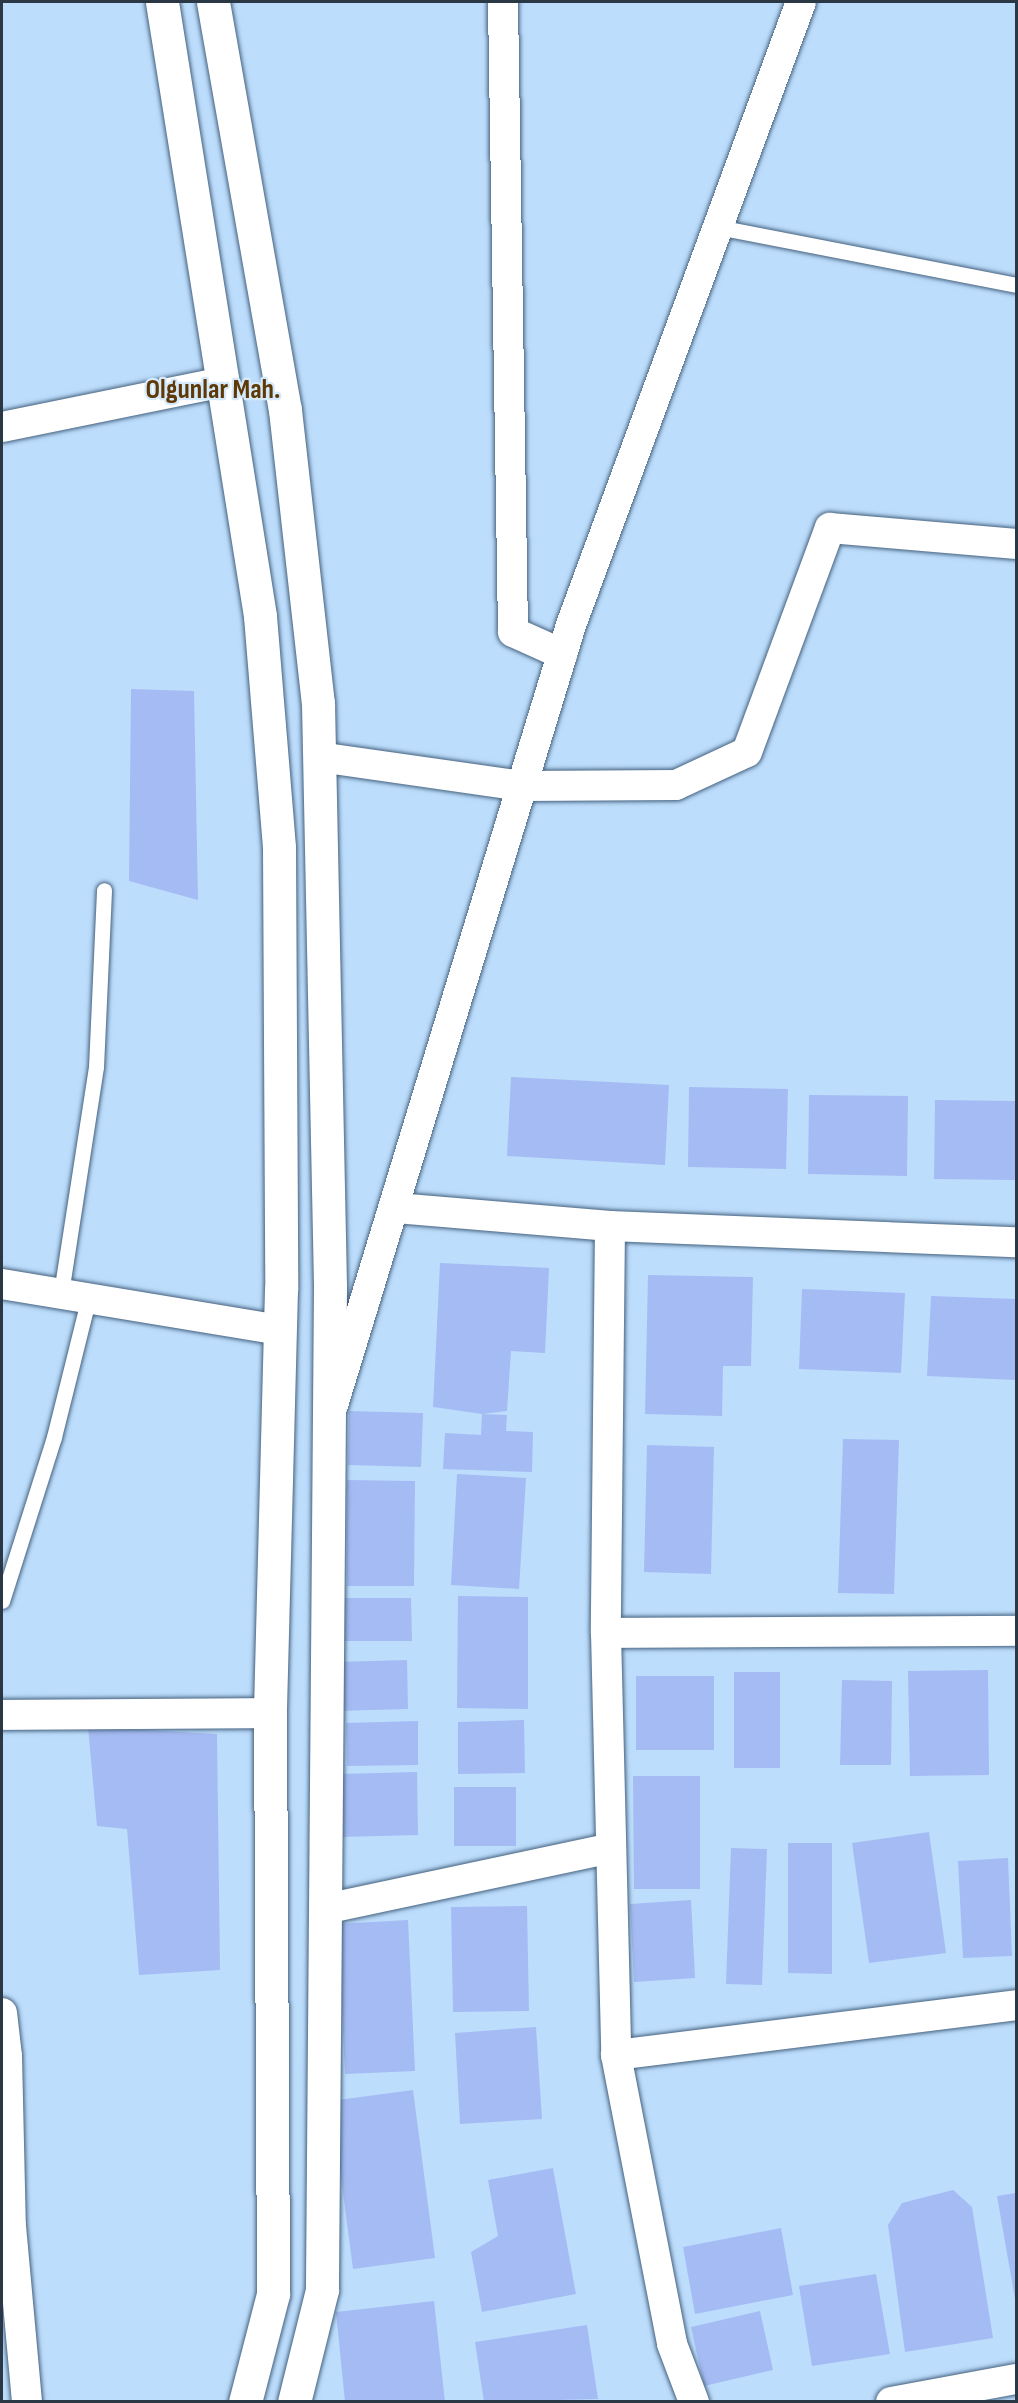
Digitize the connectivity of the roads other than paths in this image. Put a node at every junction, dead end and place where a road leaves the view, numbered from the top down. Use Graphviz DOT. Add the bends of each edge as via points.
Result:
graph roads {
  1 [pos="162,2"];
  2 [pos="213,2"];
  3 [pos="503,2"];
  4 [pos="801,2"];
  5 [pos="718,227"];
  6 [pos="1017,285"];
  7 [pos="224,382"];
  8 [pos="2,427"];
  9 [pos="1017,544"];
  10 [pos="562,654"];
  11 [pos="320,757"];
  12 [pos="523,786"];
  13 [pos="104,890"];
  14 [pos="396,1208"];
  15 [pos="610,1226"];
  16 [pos="1017,1242"];
  17 [pos="2,1284"];
  18 [pos="75,1295"];
  19 [pos="280,1330"];
  20 [pos="329,1420"];
  21 [pos="2,1601"];
  22 [pos="1017,1632"];
  23 [pos="606,1633"];
  24 [pos="270,1713"];
  25 [pos="2,1715"];
  26 [pos="611,1848"];
  27 [pos="325,1909"];
  28 [pos="1017,2005"];
  29 [pos="2,2013"];
  30 [pos="616,2055"];
  31 [pos="6,2227"];
  32 [pos="1017,2379"];
  33 [pos="27,2402"];
  34 [pos="245,2402"];
  35 [pos="294,2402"];
  36 [pos="694,2402"];
  37 [pos="891,2402"];
  1 -- 7 [label="main road"];
  2 -- 11 [label="main road" via="285,410 318,702"];
  3 -- 10 [label="street" via="513,632"];
  4 -- 5 [label="street"];
  5 -- 6 [label="lane"];
  5 -- 10 [label="street"];
  7 -- 8 [label="street"];
  7 -- 19 [label="main road" via="260,616 279,848"];
  9 -- 12 [label="street" via="830,528 747,752 676,785"];
  10 -- 12 [label="street"];
  11 -- 12 [label="street"];
  11 -- 20 [label="main road"];
  12 -- 14 [label="street"];
  13 -- 18 [label="lane" via="96,1067"];
  14 -- 15 [label="street"];
  14 -- 20 [label="street"];
  15 -- 16 [label="street"];
  15 -- 23 [label="street"];
  17 -- 18 [label="street"];
  18 -- 19 [label="street"];
  18 -- 21 [label="lane" via="54,1437"];
  19 -- 24 [label="main road"];
  20 -- 27 [label="main road"];
  22 -- 23 [label="street"];
  23 -- 26 [label="street"];
  24 -- 25 [label="street"];
  24 -- 34 [label="main road" via="273,2294"];
  26 -- 27 [label="street"];
  26 -- 30 [label="street"];
  27 -- 35 [label="main road" via="322,2290"];
  28 -- 30 [label="street"];
  29 -- 31 [label="street" via="7,2056"];
  30 -- 36 [label="street" via="672,2344"];
  31 -- 33 [label="street"];
  32 -- 37 [label="street"];
}
